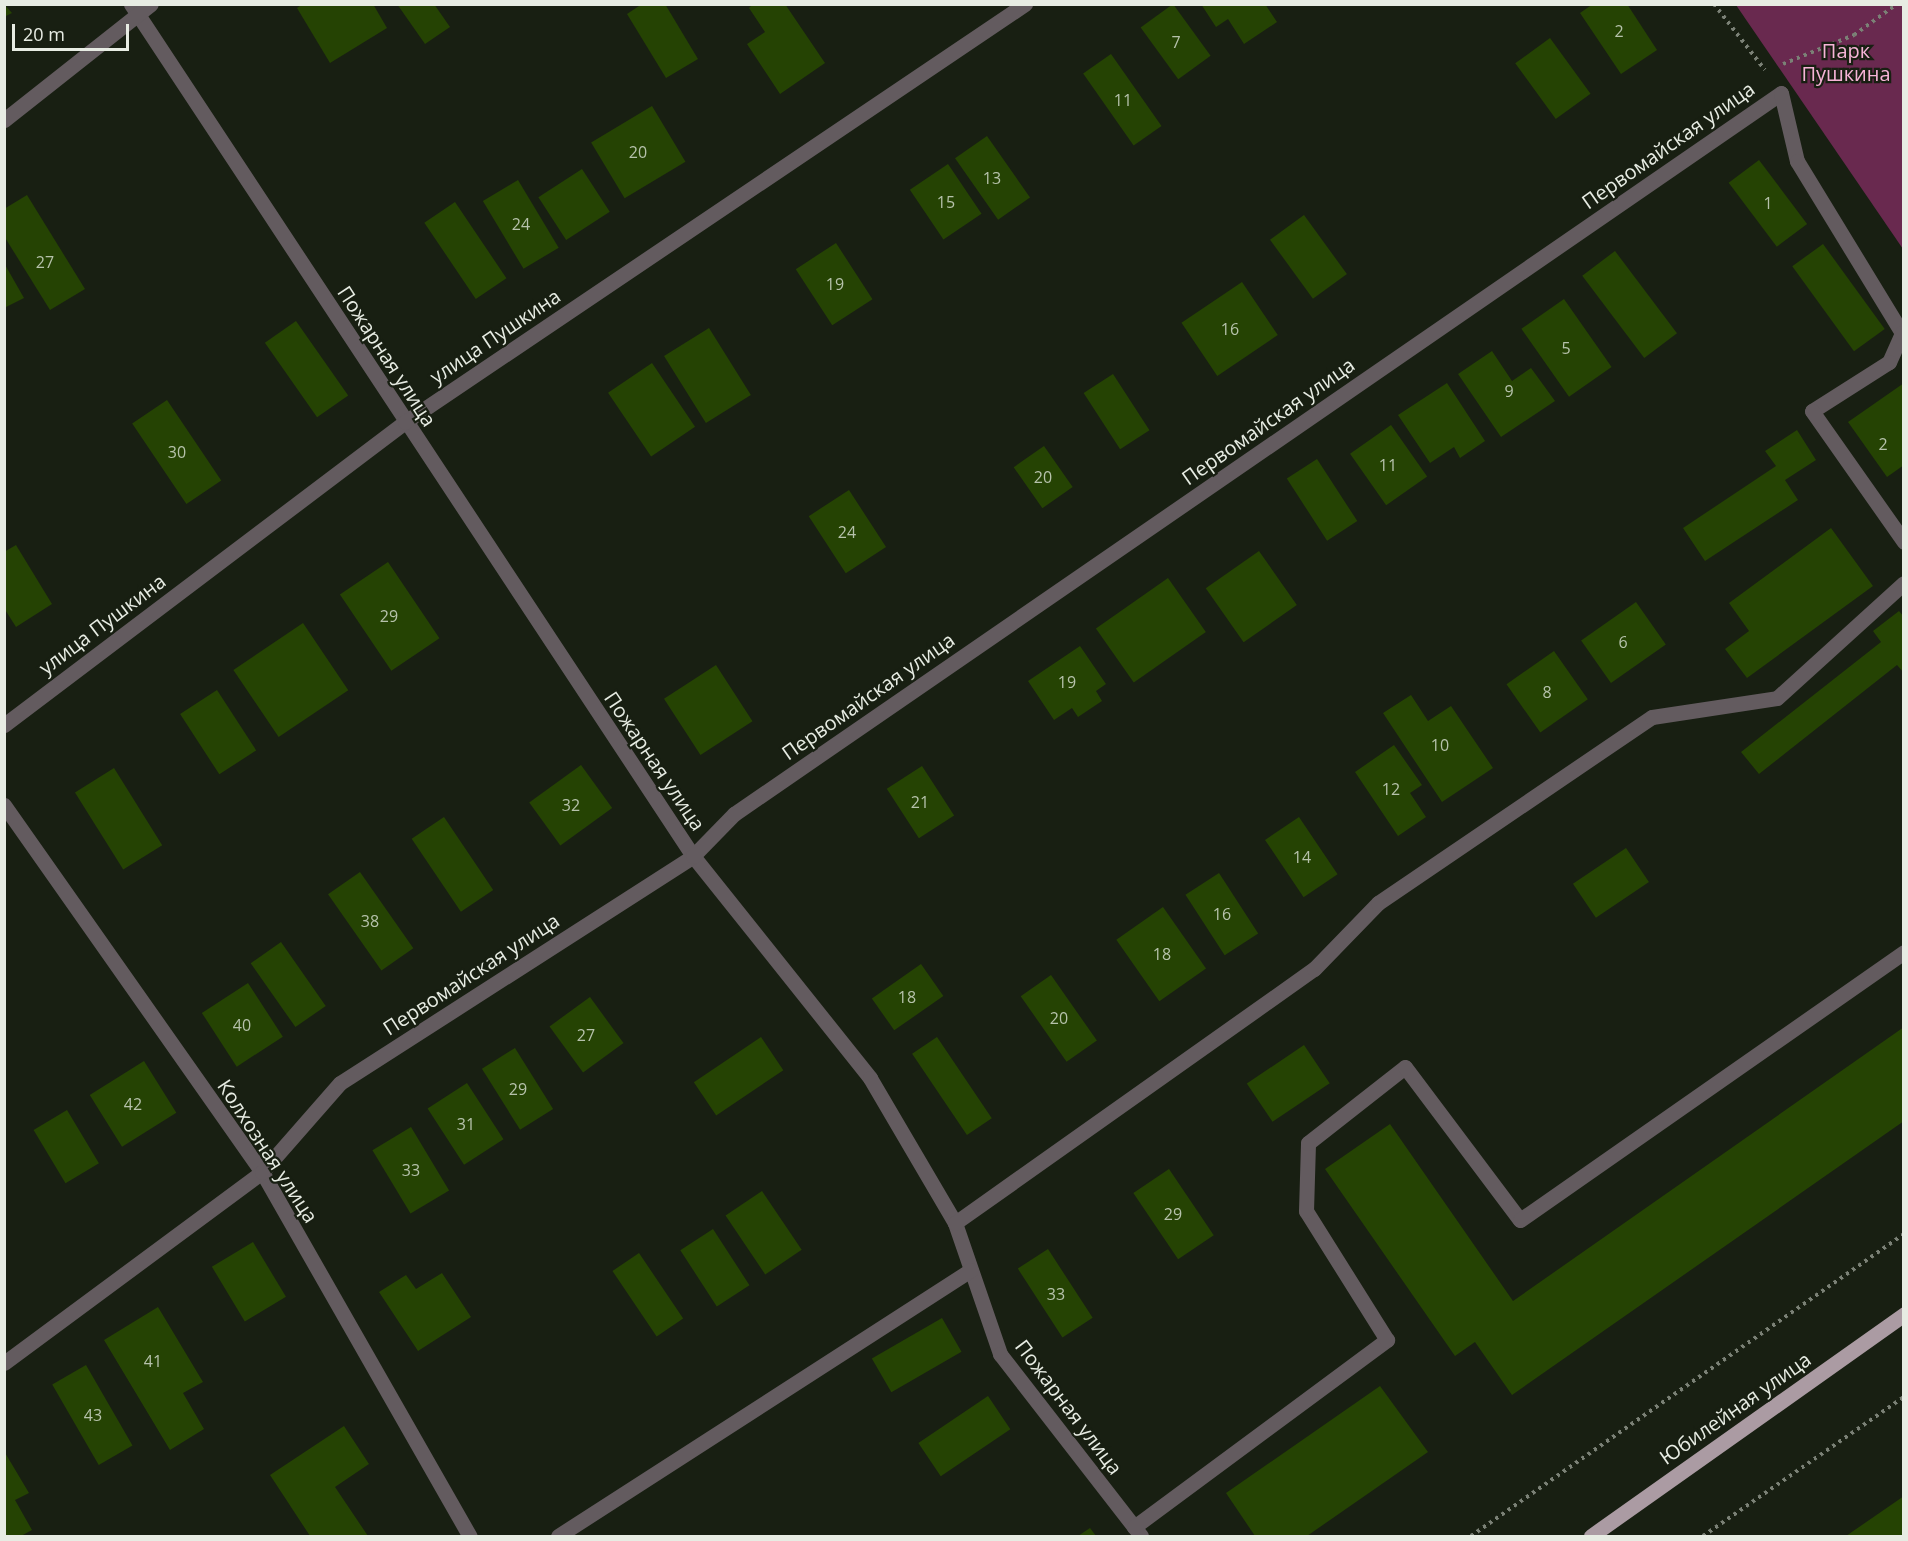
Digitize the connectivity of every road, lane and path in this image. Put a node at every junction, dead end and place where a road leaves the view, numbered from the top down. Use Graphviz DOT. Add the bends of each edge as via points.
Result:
graph roads {
  1 [pos="151,4"];
  2 [pos="1025,4"];
  3 [pos="1714,4"];
  4 [pos="1898,4"];
  5 [pos="134,9"];
  6 [pos="1766,71"];
  7 [pos="1781,93"];
  8 [pos="4,120"];
  9 [pos="405,422"];
  10 [pos="1904,542"];
  11 [pos="1904,583"];
  12 [pos="4,725"];
  13 [pos="4,805"];
  14 [pos="693,856"];
  15 [pos="1904,952"];
  16 [pos="262,1172"];
  17 [pos="955,1222"];
  18 [pos="1904,1234"];
  19 [pos="971,1270"];
  20 [pos="1904,1314"];
  21 [pos="4,1363"];
  22 [pos="1904,1397"];
  23 [pos="1137,1532"];
  24 [pos="470,1536"];
  25 [pos="558,1536"];
  26 [pos="1471,1536"];
  27 [pos="1591,1536"];
  28 [pos="1702,1536"];
  1 -- 5 [label="street"];
  2 -- 9 [label="street, улица Пушкина"];
  3 -- 6 [label="path"];
  4 -- 6 [label="path" via="1854,35"];
  5 -- 8 [label="street"];
  5 -- 9 [label="street, Пожарная улица"];
  6 -- 7 [label="path"];
  7 -- 10 [label="street" via="1797,161 1902,333 1889,362 1812,411"];
  7 -- 14 [label="street, Первомайская улица" via="734,814"];
  9 -- 12 [label="street, улица Пушкина"];
  9 -- 14 [label="street, Пожарная улица"];
  11 -- 17 [label="street" via="1776,698 1653,717 1378,903 1314,969"];
  13 -- 16 [label="street, Колхозная улица"];
  14 -- 16 [label="street, Первомайская улица" via="340,1083"];
  14 -- 17 [label="street, Пожарная улица" via="870,1078"];
  15 -- 23 [label="street" via="1520,1220 1405,1067 1308,1143 1306,1211 1387,1340"];
  16 -- 21 [label="street, Первомайская улица"];
  16 -- 24 [label="street, Колхозная улица"];
  17 -- 19 [label="street, Пожарная улица"];
  18 -- 26 [label="path"];
  19 -- 23 [label="street, Пожарная улица" via="1000,1354"];
  19 -- 25 [label="street"];
  20 -- 27 [label="main road, Юбилейная улица"];
  22 -- 28 [label="path"];
}
